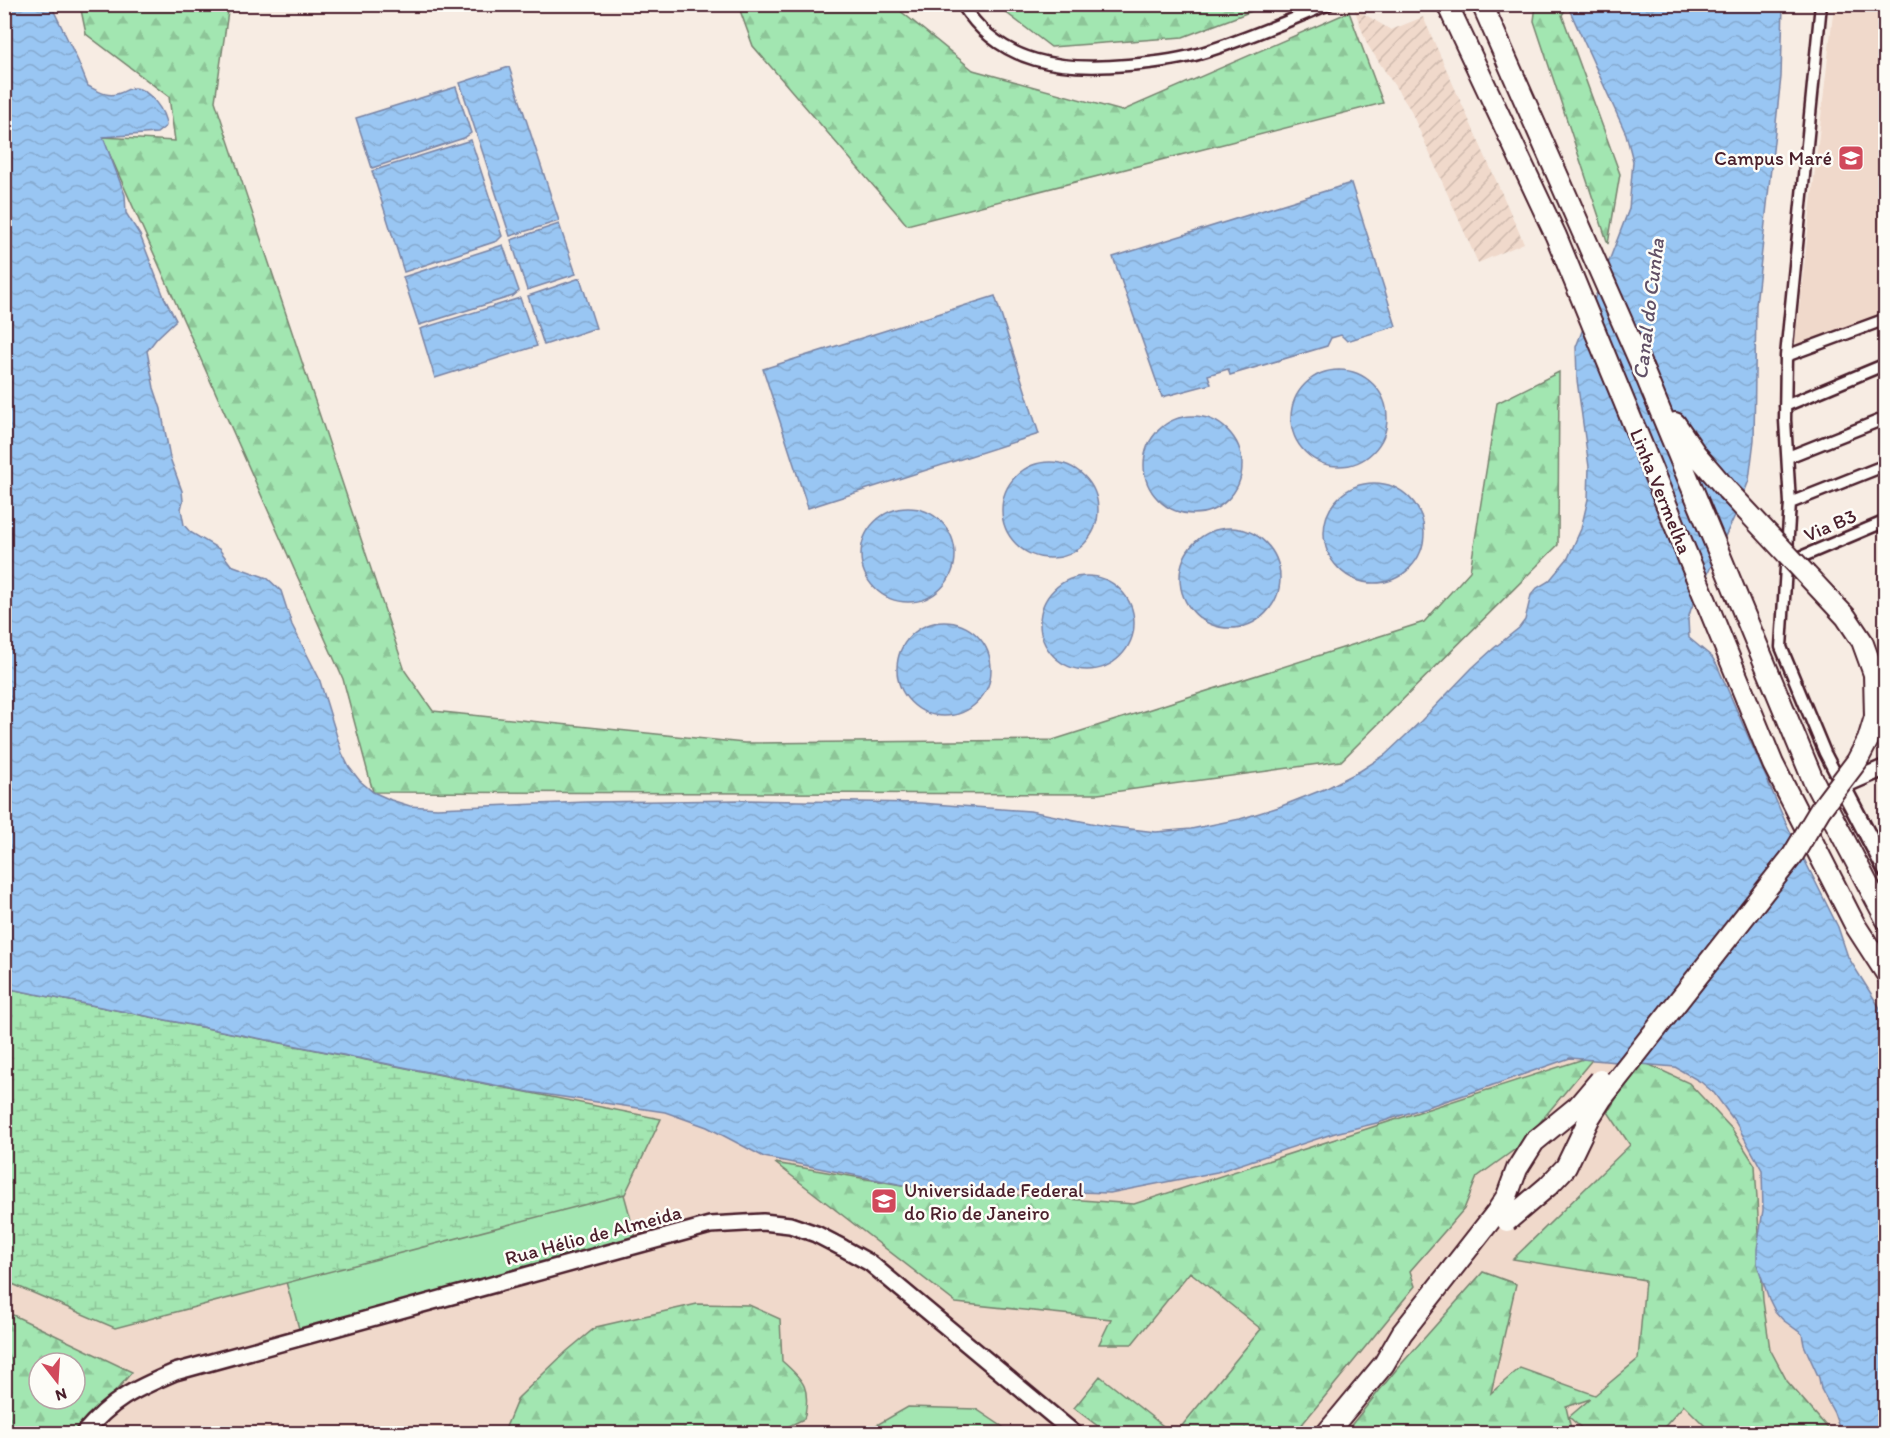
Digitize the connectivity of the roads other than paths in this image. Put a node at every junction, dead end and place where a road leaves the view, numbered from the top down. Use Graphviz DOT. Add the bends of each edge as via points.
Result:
graph roads {
  1 [pos="962,4"];
  2 [pos="1329,4"];
  3 [pos="1447,4"];
  4 [pos="1482,4"];
  5 [pos="1821,4"];
  6 [pos="1886,319"];
  7 [pos="1786,356"];
  8 [pos="1886,364"];
  9 [pos="1642,367"];
  10 [pos="1785,406"];
  11 [pos="1886,418"];
  12 [pos="1788,457"];
  13 [pos="1886,465"];
  14 [pos="1790,503"];
  15 [pos="1886,522"];
  16 [pos="1788,563"];
  17 [pos="1886,767"];
  18 [pos="1842,786"];
  19 [pos="1820,810"];
  20 [pos="1886,870"];
  21 [pos="1884,916"];
  22 [pos="1886,973"];
  23 [pos="1459,1271"];
  24 [pos="83,1434"];
  25 [pos="1075,1434"];
  26 [pos="1326,1434"];
  1 -- 2 [label="street" via="978,25 1004,46 1038,61 1075,67 1165,62 1205,52"];
  3 -- 22 [label="highway, Linha Vermelha" via="1556,236 1773,764 1855,925"];
  4 -- 9 [label="highway, Linha Vermelha"];
  5 -- 7 [label="street"];
  6 -- 7 [label="street"];
  7 -- 10 [label="street"];
  8 -- 10 [label="street"];
  9 -- 19 [label="highway, bridge" via="1696,454 1766,534 1837,606 1868,652 1875,688 1872,729 1857,761"];
  9 -- 21 [label="highway, Linha Vermelha" via="1814,780"];
  10 -- 12 [label="street"];
  11 -- 12 [label="street"];
  12 -- 14 [label="street"];
  13 -- 14 [label="street"];
  14 -- 16 [label="street"];
  15 -- 16 [label="street, Via B3"];
  16 -- 18 [label="street" via="1781,647"];
  17 -- 18 [label="street"];
  18 -- 20 [label="street"];
  19 -- 23 [label="highway, bridge" via="1793,855 1598,1103 1566,1167"];
  19 -- 23 [label="highway, bridge" via="1783,847 1585,1099 1534,1142 1502,1204"];
  23 -- 26 [label="highway" via="1402,1333 1384,1364"];
  24 -- 25 [label="street, Rua Hélio de Almeida" via="101,1413 131,1391 175,1372 710,1225 763,1222 816,1234 870,1263"];
}
